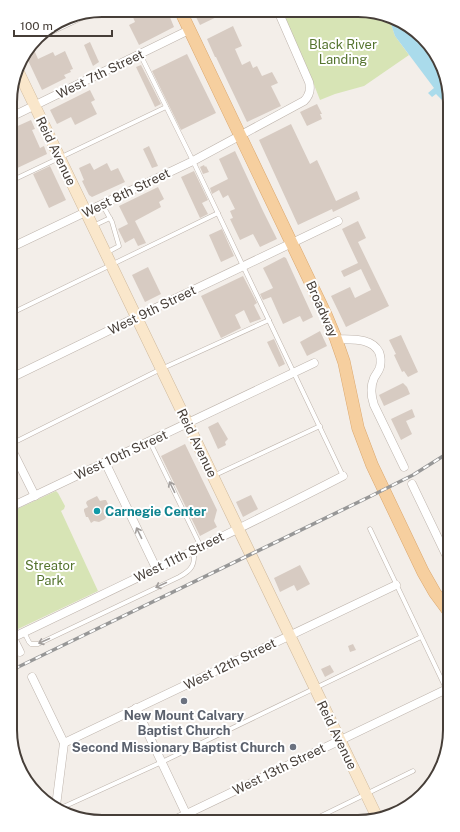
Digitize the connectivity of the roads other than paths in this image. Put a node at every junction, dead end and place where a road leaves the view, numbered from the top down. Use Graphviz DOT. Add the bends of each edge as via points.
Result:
graph roads {
  1 [pos="183,17"];
  2 [pos="281,17"];
  3 [pos="72,23"];
  4 [pos="59,29"];
  5 [pos="189,30"];
  6 [pos="140,54"];
  7 [pos="21,77"];
  8 [pos="35,106"];
  9 [pos="166,107"];
  10 [pos="17,114"];
  11 [pos="240,136"];
  12 [pos="60,158"];
  13 [pos="193,161"];
  14 [pos="17,178"];
  15 [pos="102,204"];
  16 [pos="86,212"];
  17 [pos="218,213"];
  18 [pos="110,218"];
  19 [pos="338,221"];
  20 [pos="92,226"];
  21 [pos="292,243"];
  22 [pos="17,245"];
  23 [pos="105,253"];
  24 [pos="111,265"];
  25 [pos="243,266"];
  26 [pos="17,311"];
  27 [pos="136,317"];
  28 [pos="269,320"];
  29 [pos="336,339"];
  30 [pos="314,363"];
  31 [pos="161,369"];
  32 [pos="294,372"];
  33 [pos="17,375"];
  34 [pos="188,424"];
  35 [pos="320,426"];
  36 [pos="17,441"];
  37 [pos="150,442"];
  38 [pos="17,460"];
  39 [pos="105,462"];
  40 [pos="404,467"];
  41 [pos="213,476"];
  42 [pos="343,476"];
  43 [pos="412,484"];
  44 [pos="35,496"];
  45 [pos="17,504"];
  46 [pos="238,529"];
  47 [pos="370,529"];
  48 [pos="198,549"];
  49 [pos="443,549"];
  50 [pos="156,568"];
  51 [pos="396,584"];
  52 [pos="443,604"];
  53 [pos="24,632"];
  54 [pos="17,635"];
  55 [pos="290,635"];
  56 [pos="421,637"];
  57 [pos="17,646"];
  58 [pos="20,652"];
  59 [pos="32,677"];
  60 [pos="443,681"];
  61 [pos="315,688"];
  62 [pos="443,693"];
  63 [pos="136,708"];
  64 [pos="340,740"];
  65 [pos="64,743"];
  66 [pos="162,762"];
  67 [pos="413,771"];
  68 [pos="366,795"];
  69 [pos="57,802"];
  70 [pos="65,806"];
  71 [pos="375,813"];
  72 [pos="187,815"];
  73 [pos="192,815"];
  74 [pos="323,815"];
  1 -- 5 [label="main road, Broadway"];
  2 -- 11 [label="street, West 8th Street" via="309,82 310,90 301,103"];
  3 -- 4 [label="lane"];
  5 -- 6 [label="street, West 7th Street"];
  5 -- 11 [label="main road, Broadway"];
  6 -- 8 [label="street, West 7th Street"];
  6 -- 9 [label="lane"];
  7 -- 8 [label="street, Reid Avenue"];
  8 -- 10 [label="street, West 7th Street"];
  8 -- 12 [label="street, Reid Avenue"];
  9 -- 12 [label="lane"];
  9 -- 13 [label="lane"];
  11 -- 13 [label="street, West 8th Street"];
  11 -- 21 [label="main road, Broadway"];
  12 -- 14 [label="lane"];
  12 -- 16 [label="street, Reid Avenue"];
  13 -- 15 [label="street, West 8th Street"];
  13 -- 17 [label="lane"];
  15 -- 16 [label="street, West 8th Street"];
  15 -- 18 [label="lane"];
  16 -- 20 [label="street, Reid Avenue"];
  16 -- 22 [label="street, West 8th Street"];
  17 -- 24 [label="lane"];
  17 -- 25 [label="lane"];
  18 -- 20 [label="lane"];
  18 -- 23 [label="lane" via="119,246"];
  19 -- 21 [label="street, West 9th Street"];
  20 -- 23 [label="street, Reid Avenue"];
  21 -- 25 [label="street, West 9th Street"];
  21 -- 29 [label="main road, Broadway"];
  23 -- 24 [label="street, Reid Avenue"];
  24 -- 26 [label="lane"];
  24 -- 27 [label="street, Reid Avenue"];
  25 -- 27 [label="street, West 9th Street"];
  25 -- 28 [label="lane"];
  27 -- 31 [label="street, Reid Avenue"];
  27 -- 33 [label="street, West 9th Street"];
  28 -- 31 [label="lane"];
  28 -- 32 [label="lane"];
  29 -- 40 [label="street" via="366,341 378,351 381,361 372,383 372,397"];
  29 -- 52 [label="main road, Broadway" via="344,362 358,428 372,465 423,572"];
  30 -- 32 [label="street, West 10th Street"];
  31 -- 34 [label="street, Reid Avenue"];
  31 -- 36 [label="lane"];
  32 -- 34 [label="street, West 10th Street"];
  32 -- 35 [label="lane"];
  34 -- 37 [label="street, West 10th Street"];
  34 -- 41 [label="street, Reid Avenue"];
  35 -- 41 [label="lane"];
  35 -- 42 [label="lane"];
  37 -- 39 [label="street, West 10th Street"];
  48 -- 37 [label="lane, one-way"];
  38 -- 44 [label="street"];
  39 -- 44 [label="street, West 10th Street"];
  50 -- 39 [label="street, one-way"];
  41 -- 46 [label="street, Reid Avenue"];
  42 -- 46 [label="street, West 11th Street"];
  43 -- 49 [label="street"];
  44 -- 45 [label="street, West 10th Street"];
  46 -- 48 [label="street, West 11th Street"];
  46 -- 55 [label="street, Reid Avenue"];
  47 -- 51 [label="lane"];
  48 -- 50 [label="street, West 11th Street"];
  48 -- 53 [label="lane, one-way" via="193,564 179,577 38,644 31,644"];
  50 -- 53 [label="street, West 11th Street"];
  51 -- 55 [label="street, West 12th Street"];
  51 -- 56 [label="lane"];
  53 -- 54 [label="street, West 11th Street"];
  55 -- 61 [label="street, Reid Avenue"];
  55 -- 63 [label="street, West 12th Street"];
  56 -- 60 [label="lane"];
  56 -- 61 [label="lane"];
  57 -- 58 [label="street"];
  59 -- 65 [label="street"];
  61 -- 64 [label="street, Reid Avenue"];
  61 -- 66 [label="lane"];
  62 -- 64 [label="street, West 13th Street"];
  63 -- 65 [label="street, West 12th Street"];
  63 -- 66 [label="street"];
  64 -- 68 [label="street, Reid Avenue"];
  64 -- 73 [label="street, West 13th Street"];
  65 -- 69 [label="street"];
  66 -- 70 [label="lane"];
  66 -- 72 [label="street"];
  67 -- 68 [label="lane"];
  68 -- 71 [label="street, Reid Avenue"];
  68 -- 74 [label="lane"];
}
